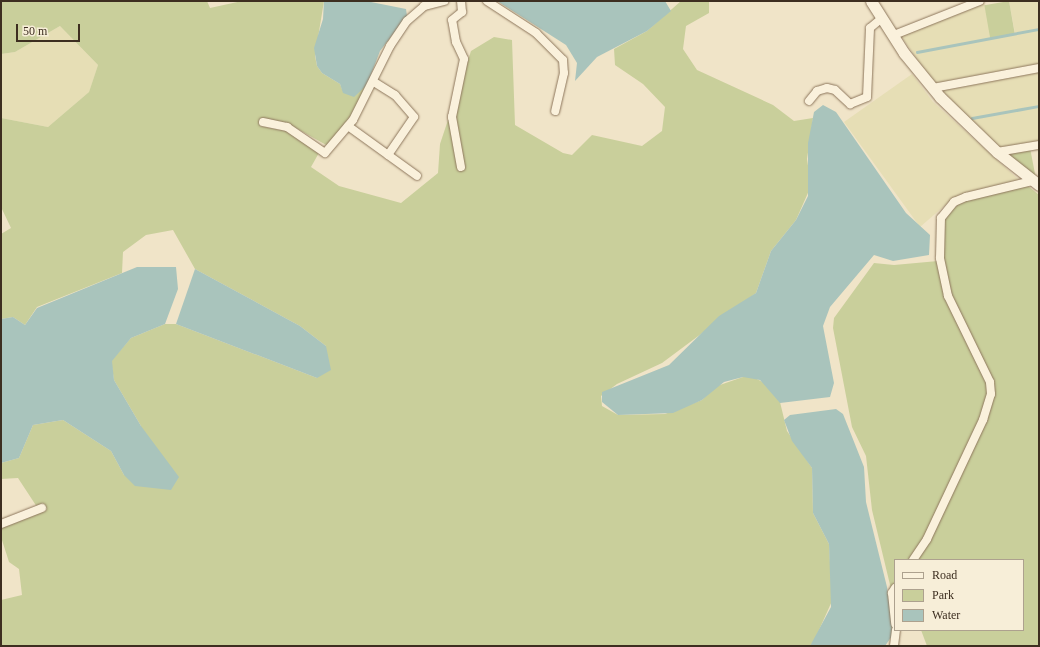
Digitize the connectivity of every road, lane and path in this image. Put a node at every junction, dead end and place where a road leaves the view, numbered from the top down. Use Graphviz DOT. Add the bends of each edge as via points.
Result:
graph roads {
  1 [pos="444,1"];
  2 [pos="461,1"];
  3 [pos="487,1"];
  4 [pos="871,1"];
  5 [pos="980,1"];
  6 [pos="882,18"];
  7 [pos="894,35"];
  8 [pos="1039,68"];
  9 [pos="374,82"];
  10 [pos="932,88"];
  11 [pos="809,101"];
  12 [pos="555,111"];
  13 [pos="263,122"];
  14 [pos="348,126"];
  15 [pos="1039,145"];
  16 [pos="997,152"];
  17 [pos="388,155"];
  18 [pos="461,168"];
  19 [pos="417,176"];
  20 [pos="1035,183"];
  21 [pos="42,508"];
  22 [pos="1,524"];
  23 [pos="914,559"];
  24 [pos="896,631"];
  25 [pos="894,646"];
  1 -- 9 [label="street" via="424,6 407,21 390,46"];
  2 -- 18 [label="street" via="462,12 452,20 456,42 464,59 452,117"];
  3 -- 12 [label="street" via="536,33 563,60 564,73"];
  4 -- 6 [label="street"];
  5 -- 7 [label="street"];
  6 -- 7 [label="street"];
  6 -- 11 [label="street" via="870,28 867,97 850,104 834,90 827,88 817,91"];
  7 -- 10 [label="street"];
  8 -- 10 [label="street"];
  9 -- 14 [label="street"];
  9 -- 17 [label="street" via="395,95 414,117"];
  10 -- 16 [label="street"];
  13 -- 14 [label="street" via="287,127 325,154"];
  14 -- 17 [label="street"];
  15 -- 16 [label="street"];
  16 -- 20 [label="street"];
  17 -- 19 [label="street"];
  20 -- 23 [label="street" via="966,197 954,202 941,218 940,258 948,296 990,382 991,394 983,420 927,539"];
  21 -- 22 [label="street"];
  24 -- 25 [label="street"];
}
